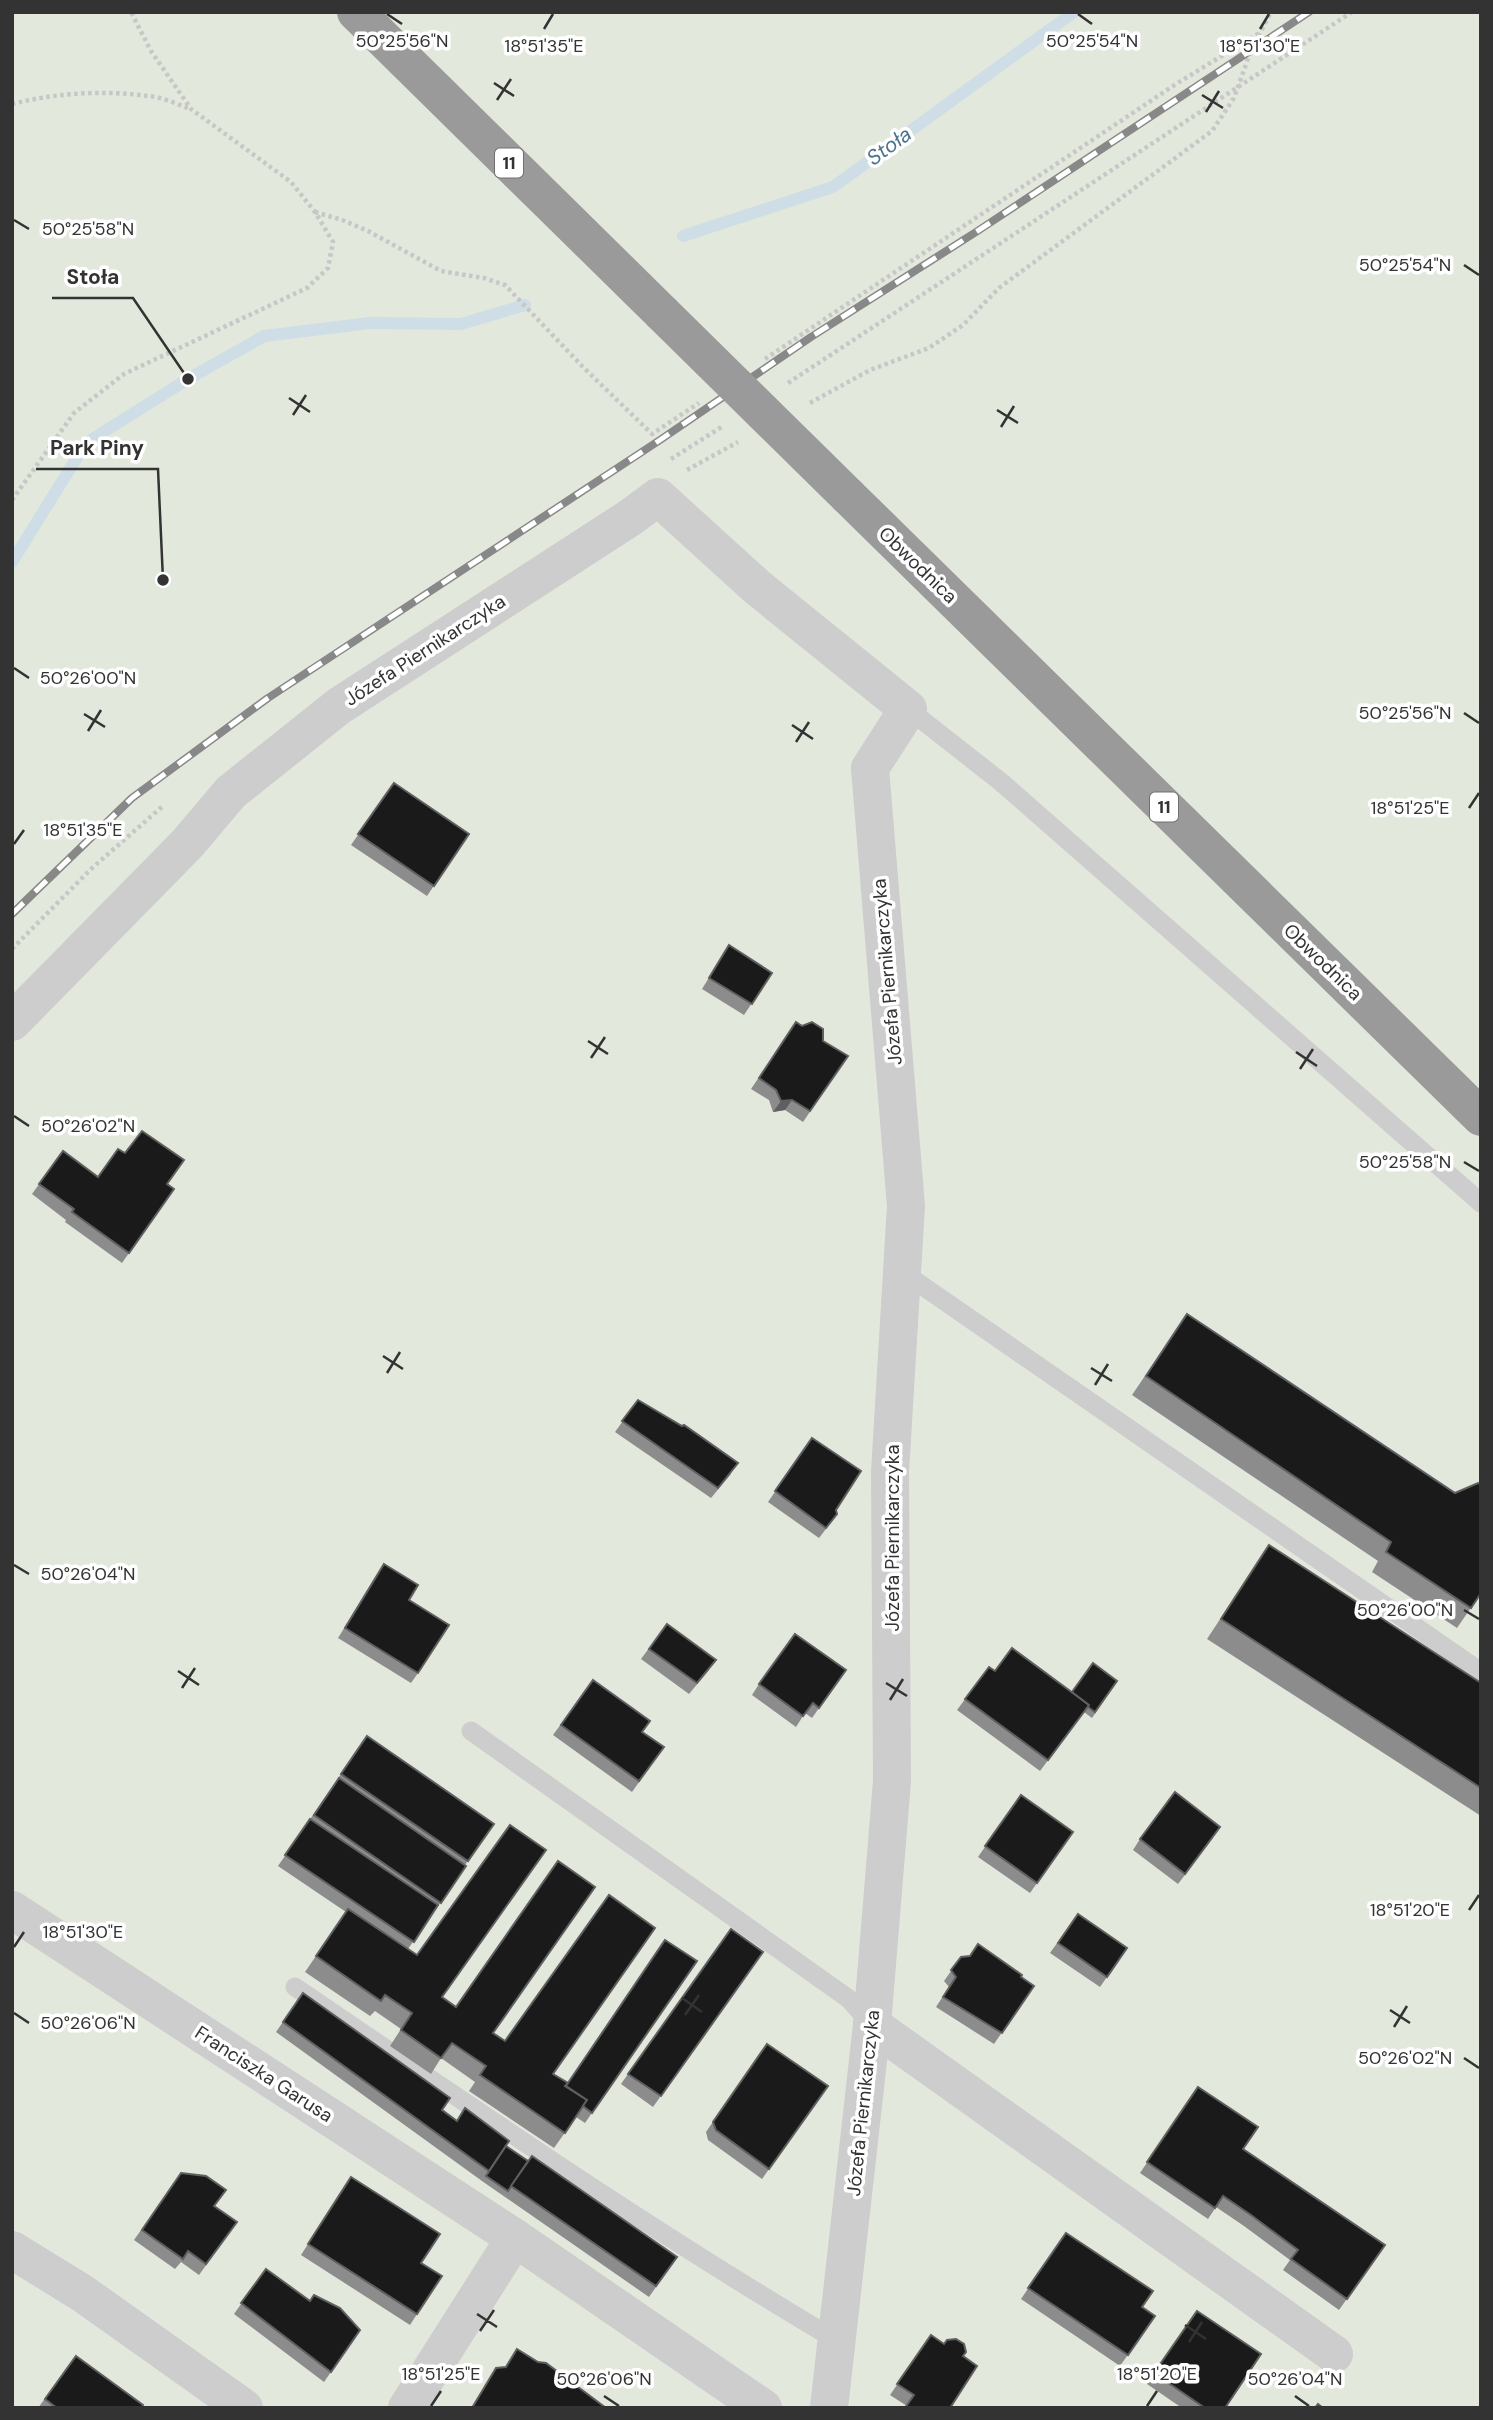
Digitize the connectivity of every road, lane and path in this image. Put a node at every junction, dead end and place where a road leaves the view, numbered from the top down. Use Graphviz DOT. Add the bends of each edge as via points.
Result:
graph roads {
  1 [pos="131,12"];
  2 [pos="356,12"];
  3 [pos="1270,12"];
  4 [pos="1352,12"];
  5 [pos="1261,32"];
  6 [pos="1238,88"];
  7 [pos="12,104"];
  8 [pos="191,109"];
  9 [pos="315,212"];
  10 [pos="985,253"];
  11 [pos="755,366"];
  12 [pos="709,396"];
  13 [pos="809,404"];
  14 [pos="747,437"];
  15 [pos="659,496"];
  16 [pos="12,500"];
  17 [pos="908,709"];
  18 [pos="152,814"];
  19 [pos="12,949"];
  20 [pos="12,1022"];
  21 [pos="1481,1117"];
  22 [pos="1481,1203"];
  23 [pos="901,1270"];
  24 [pos="1481,1672"];
  25 [pos="471,1731"];
  26 [pos="12,1910"];
  27 [pos="295,1987"];
  28 [pos="872,2025"];
  29 [pos="515,2238"];
  30 [pos="12,2250"];
  31 [pos="836,2340"];
  32 [pos="1334,2354"];
  33 [pos="244,2408"];
  34 [pos="407,2408"];
  35 [pos="763,2408"];
  36 [pos="829,2408"];
  1 -- 8 [label="path" via="151,51"];
  2 -- 21 [label="highway, Obwodnica / 11, bridge"];
  3 -- 5 [label="path"];
  4 -- 6 [label="path"];
  5 -- 6 [label="path"];
  5 -- 11 [label="path" via="1176,83"];
  6 -- 10 [label="path"];
  6 -- 13 [label="path" via="1212,131 999,288 963,325 929,348 870,370"];
  7 -- 8 [label="path" via="101,93 151,96"];
  8 -- 9 [label="path" via="291,182"];
  9 -- 12 [label="path" via="368,231 441,271 505,285 652,435"];
  9 -- 16 [label="path" via="333,242 328,268 307,288 124,374 74,413"];
  14 -- 15 [label="path" via="686,471"];
  15 -- 17 [label="street" via="757,587"];
  15 -- 20 [label="street, Józefa Piernikarczyka" via="339,706 232,792"];
  17 -- 22 [label="lane" via="1001,782"];
  17 -- 23 [label="street, Józefa Piernikarczyka" via="870,768 906,1206"];
  18 -- 19 [label="path"];
  23 -- 24 [label="lane"];
  23 -- 28 [label="street, Józefa Piernikarczyka" via="890,1472 892,1781"];
  25 -- 28 [label="lane" via="849,1999"];
  26 -- 29 [label="street, Franciszka Garusa"];
  27 -- 31 [label="lane" via="527,2145"];
  28 -- 31 [label="street, Józefa Piernikarczyka"];
  28 -- 32 [label="street"];
  29 -- 34 [label="street"];
  29 -- 35 [label="street, Franciszka Garusa"];
  30 -- 33 [label="street" via="82,2293"];
  31 -- 36 [label="street, Józefa Piernikarczyka"];
}
